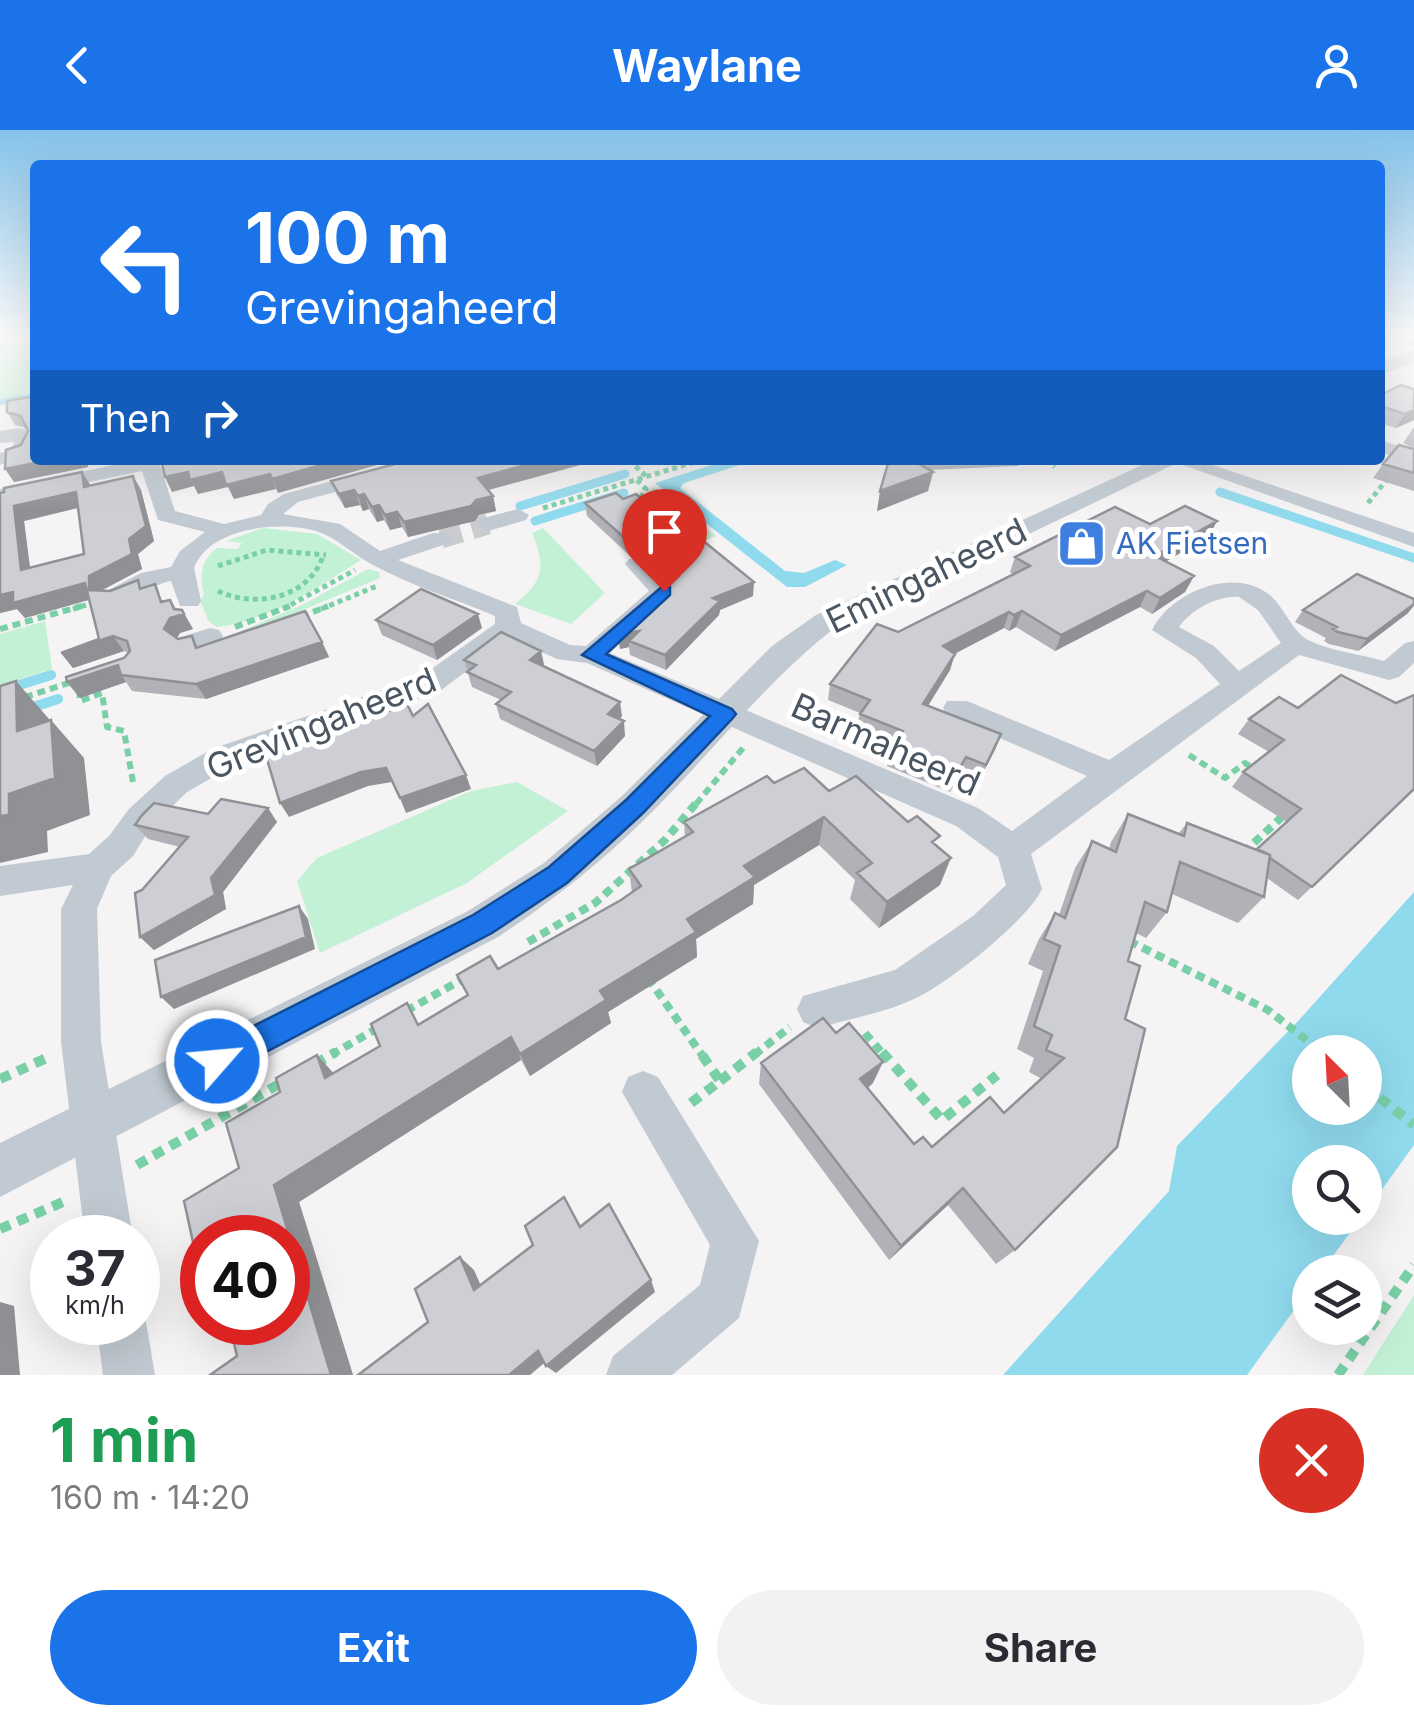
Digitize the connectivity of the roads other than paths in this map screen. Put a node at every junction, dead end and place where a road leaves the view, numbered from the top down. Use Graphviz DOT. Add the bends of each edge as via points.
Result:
graph roads {
  1 [pos="0,437"];
  2 [pos="1385,448"];
  3 [pos="1411,456"];
  4 [pos="0,459"];
  5 [pos="135,465"];
  6 [pos="150,465"];
  7 [pos="413,465"];
  8 [pos="1165,465"];
  9 [pos="1191,465"];
  10 [pos="0,495"];
  11 [pos="518,515"];
  12 [pos="270,521"];
  13 [pos="488,524"];
  14 [pos="228,530"];
  15 [pos="440,538"];
  16 [pos="1414,540"];
  17 [pos="378,559"];
  18 [pos="638,564"];
  19 [pos="180,573"];
  20 [pos="112,598"];
  21 [pos="190,601"];
  22 [pos="508,627"];
  23 [pos="1295,644"];
  24 [pos="1414,649"];
  25 [pos="592,655"];
  26 [pos="1236,684"];
  27 [pos="958,708"];
  28 [pos="725,714"];
  29 [pos="1112,774"];
  30 [pos="1013,849"];
  31 [pos="98,868"];
  32 [pos="0,881"];
  33 [pos="827,1006"];
  34 [pos="653,1108"];
  35 [pos="93,1125"];
  36 [pos="0,1171"];
  37 [pos="106,1215"];
  38 [pos="124,1345"];
  39 [pos="129,1375"];
  40 [pos="632,1375"];
  1 -- 4 [label="street" via="18,434 24,442 18,454"];
  2 -- 3 [label="street"];
  5 -- 10 [label="street"];
  6 -- 14 [label="street" via="166,514"];
  7 -- 12 [label="street" via="291,498 275,508"];
  8 -- 28 [label="street, Emingaheerd" via="826,622 783,654"];
  9 -- 16 [label="street"];
  11 -- 13 [label="street"];
  12 -- 14 [label="street"];
  12 -- 17 [label="street" via="330,528"];
  14 -- 19 [label="street" via="182,562"];
  15 -- 17 [label="street"];
  17 -- 22 [label="street" via="508,612"];
  18 -- 25 [label="street" via="664,591"];
  19 -- 20 [label="street" via="149,578"];
  19 -- 21 [label="street"];
  22 -- 25 [label="street" via="566,653"];
  22 -- 31 [label="street, Grevingaheerd" via="430,684 223,757 176,784"];
  23 -- 24 [label="street" via="1388,672"];
  23 -- 26 [label="street"];
  23 -- 26 [label="street" via="1270,604 1232,586 1170,616 1164,630 1205,652"];
  25 -- 28 [label="street"];
  26 -- 29 [label="street"];
  27 -- 29 [label="street, Barmaheerd"];
  28 -- 30 [label="street, Barmaheerd" via="967,818"];
  28 -- 35 [label="street, Emingaheerd" via="558,875 498,914"];
  29 -- 30 [label="street"];
  30 -- 33 [label="street" via="1024,889 986,927 904,985"];
  31 -- 32 [label="street"];
  31 -- 35 [label="street, Grevingaheerd" via="78,909 81,1042"];
  34 -- 40 [label="street" via="735,1241 721,1300"];
  35 -- 36 [label="street, Emingaheerd"];
  35 -- 37 [label="street, Grevingaheerd"];
  38 -- 39 [label="street"];
}
